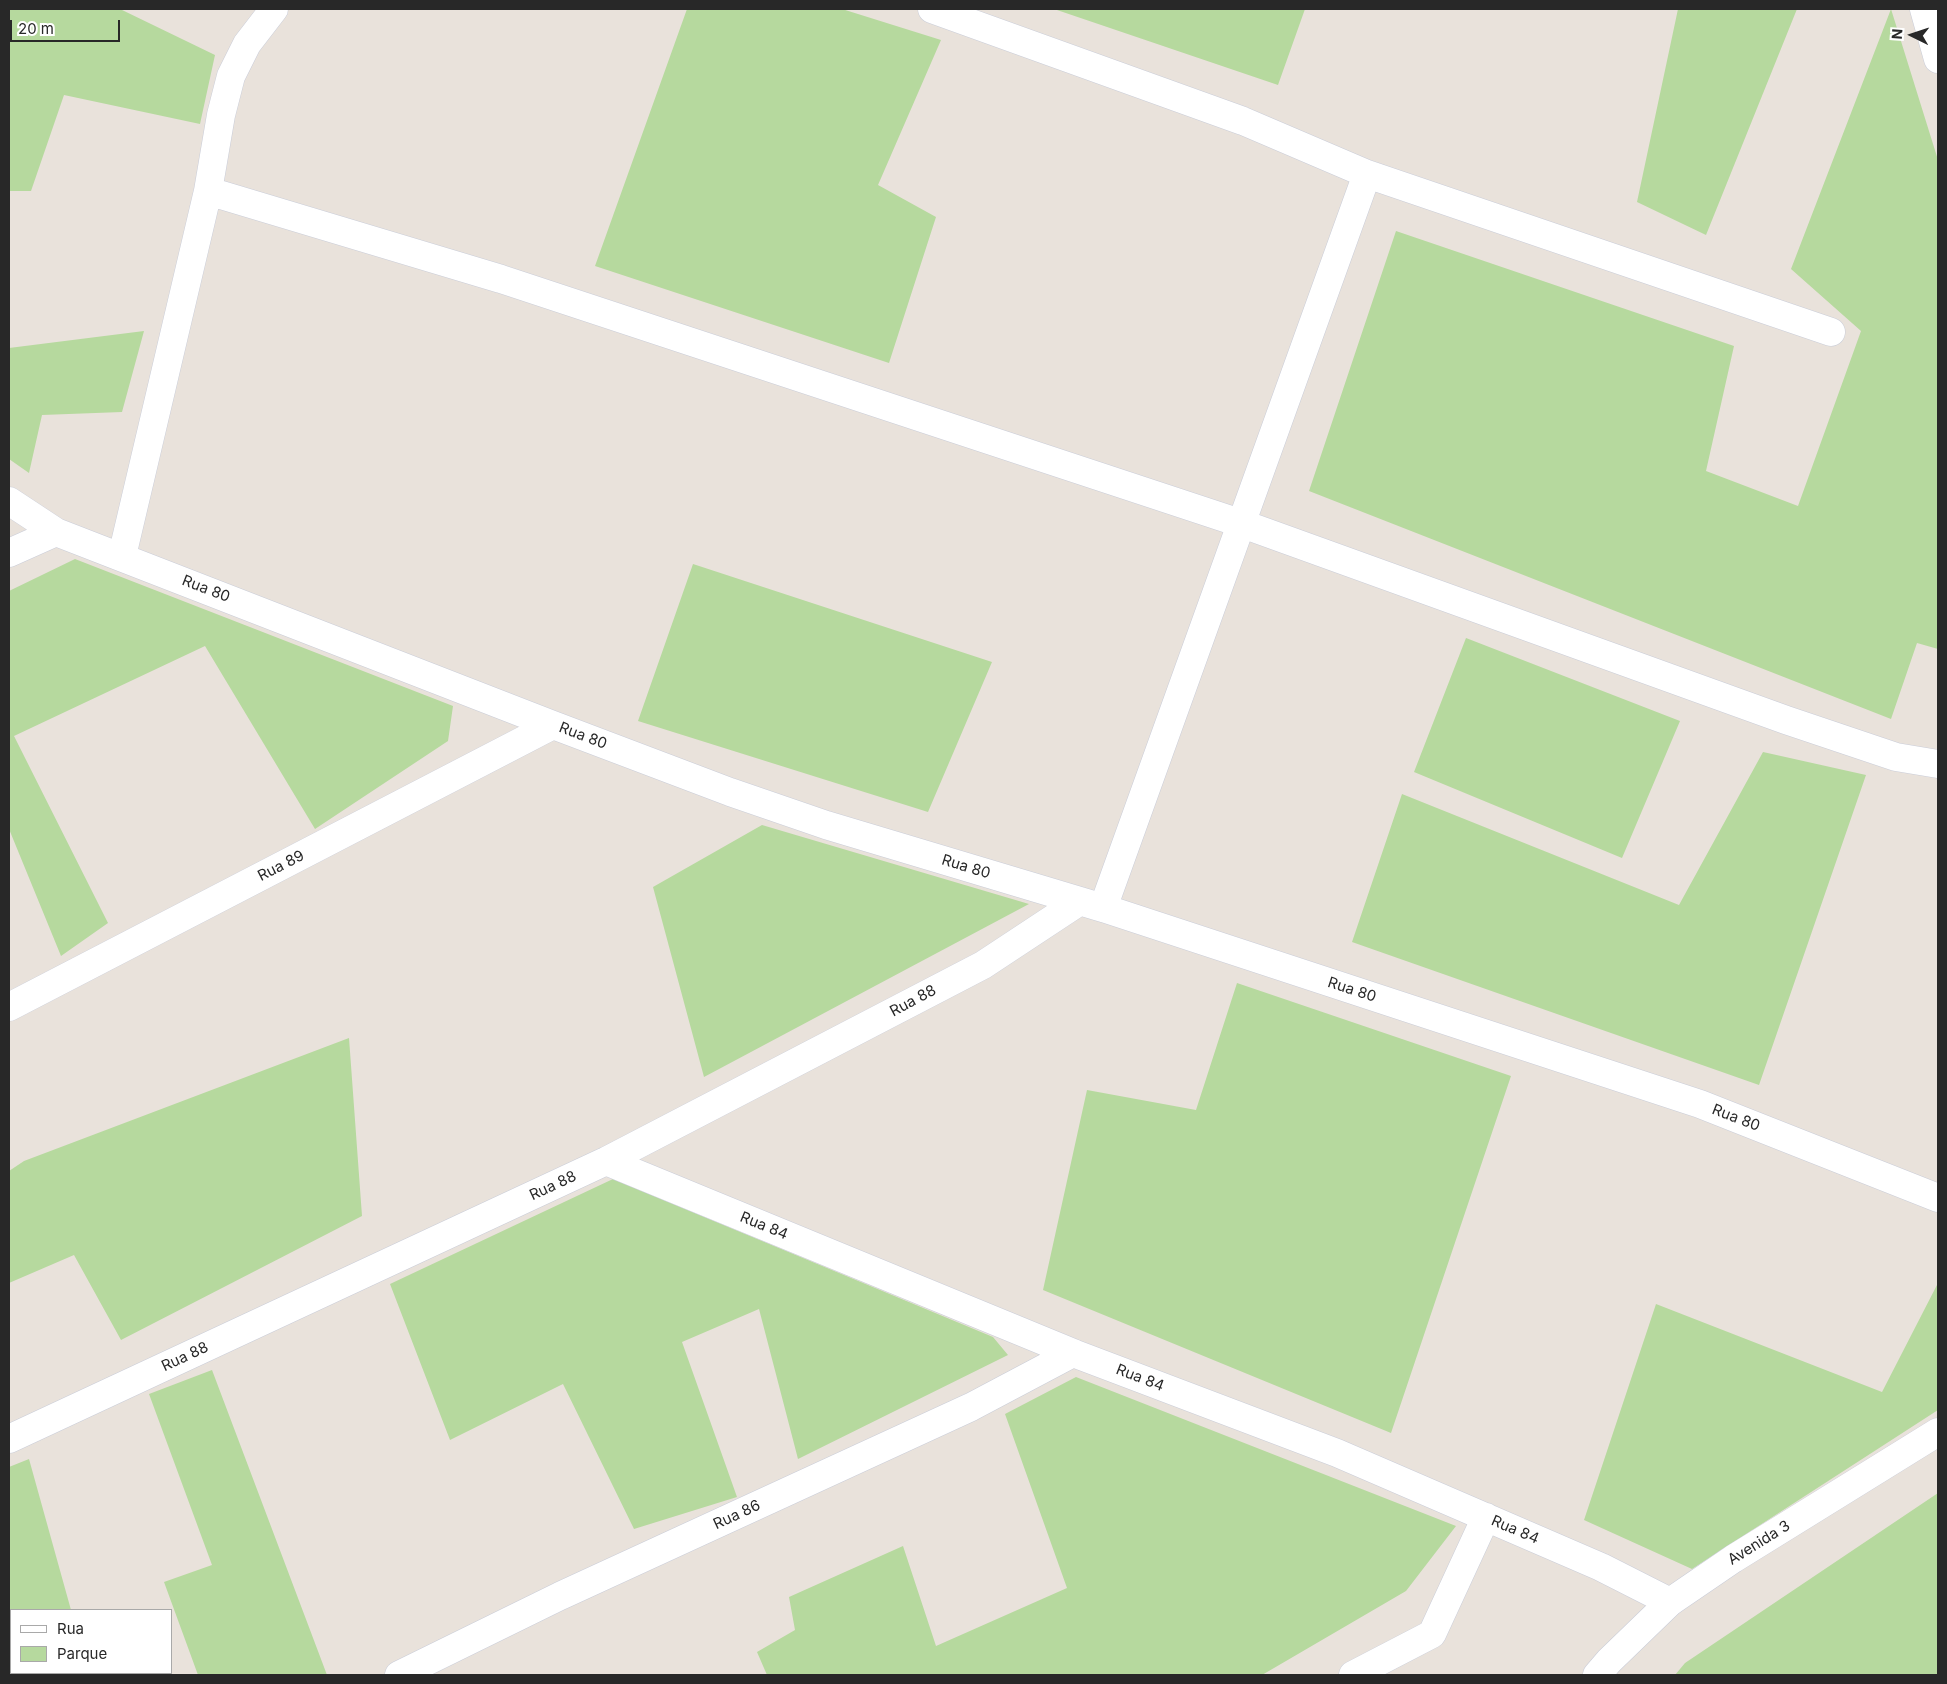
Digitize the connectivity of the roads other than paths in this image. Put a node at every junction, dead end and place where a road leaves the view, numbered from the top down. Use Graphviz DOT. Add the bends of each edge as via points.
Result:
graph roads {
  1 [pos="274,9"];
  2 [pos="932,9"];
  3 [pos="1924,9"];
  4 [pos="1938,60"];
  5 [pos="1367,174"];
  6 [pos="208,191"];
  7 [pos="1831,332"];
  8 [pos="9,501"];
  9 [pos="1240,523"];
  10 [pos="56,532"];
  11 [pos="9,553"];
  12 [pos="122,556"];
  13 [pos="553,725"];
  14 [pos="1938,764"];
  15 [pos="1091,905"];
  16 [pos="9,1007"];
  17 [pos="606,1161"];
  18 [pos="1938,1198"];
  19 [pos="1073,1353"];
  20 [pos="1938,1432"];
  21 [pos="9,1439"];
  22 [pos="1486,1517"];
  23 [pos="1670,1602"];
  24 [pos="399,1675"];
  25 [pos="1353,1675"];
  26 [pos="1597,1675"];
  1 -- 6 [label="street" via="247,44 232,76 221,115"];
  2 -- 5 [label="street" via="1243,121"];
  3 -- 4 [label="street"];
  5 -- 7 [label="street"];
  5 -- 9 [label="street"];
  6 -- 9 [label="street" via="501,279"];
  6 -- 12 [label="street"];
  8 -- 10 [label="street, Rua 80"];
  9 -- 14 [label="street" via="1786,720 1896,757"];
  9 -- 15 [label="street"];
  10 -- 11 [label="street"];
  10 -- 12 [label="street, Rua 80"];
  12 -- 13 [label="street, Rua 80"];
  13 -- 15 [label="street, Rua 80" via="826,825"];
  13 -- 16 [label="street, Rua 89"];
  15 -- 17 [label="street, Rua 88" via="983,965"];
  15 -- 18 [label="street, Rua 80" via="1700,1104"];
  17 -- 19 [label="street, Rua 84"];
  17 -- 21 [label="street, Rua 88"];
  19 -- 22 [label="street, Rua 84" via="1337,1453"];
  19 -- 24 [label="street, Rua 86" via="970,1407 560,1596"];
  20 -- 23 [label="street, Avenida 3" via="1733,1559"];
  22 -- 23 [label="street, Rua 84" via="1601,1567"];
  22 -- 25 [label="street" via="1432,1634"];
  23 -- 26 [label="street, Avenida 3"];
}
